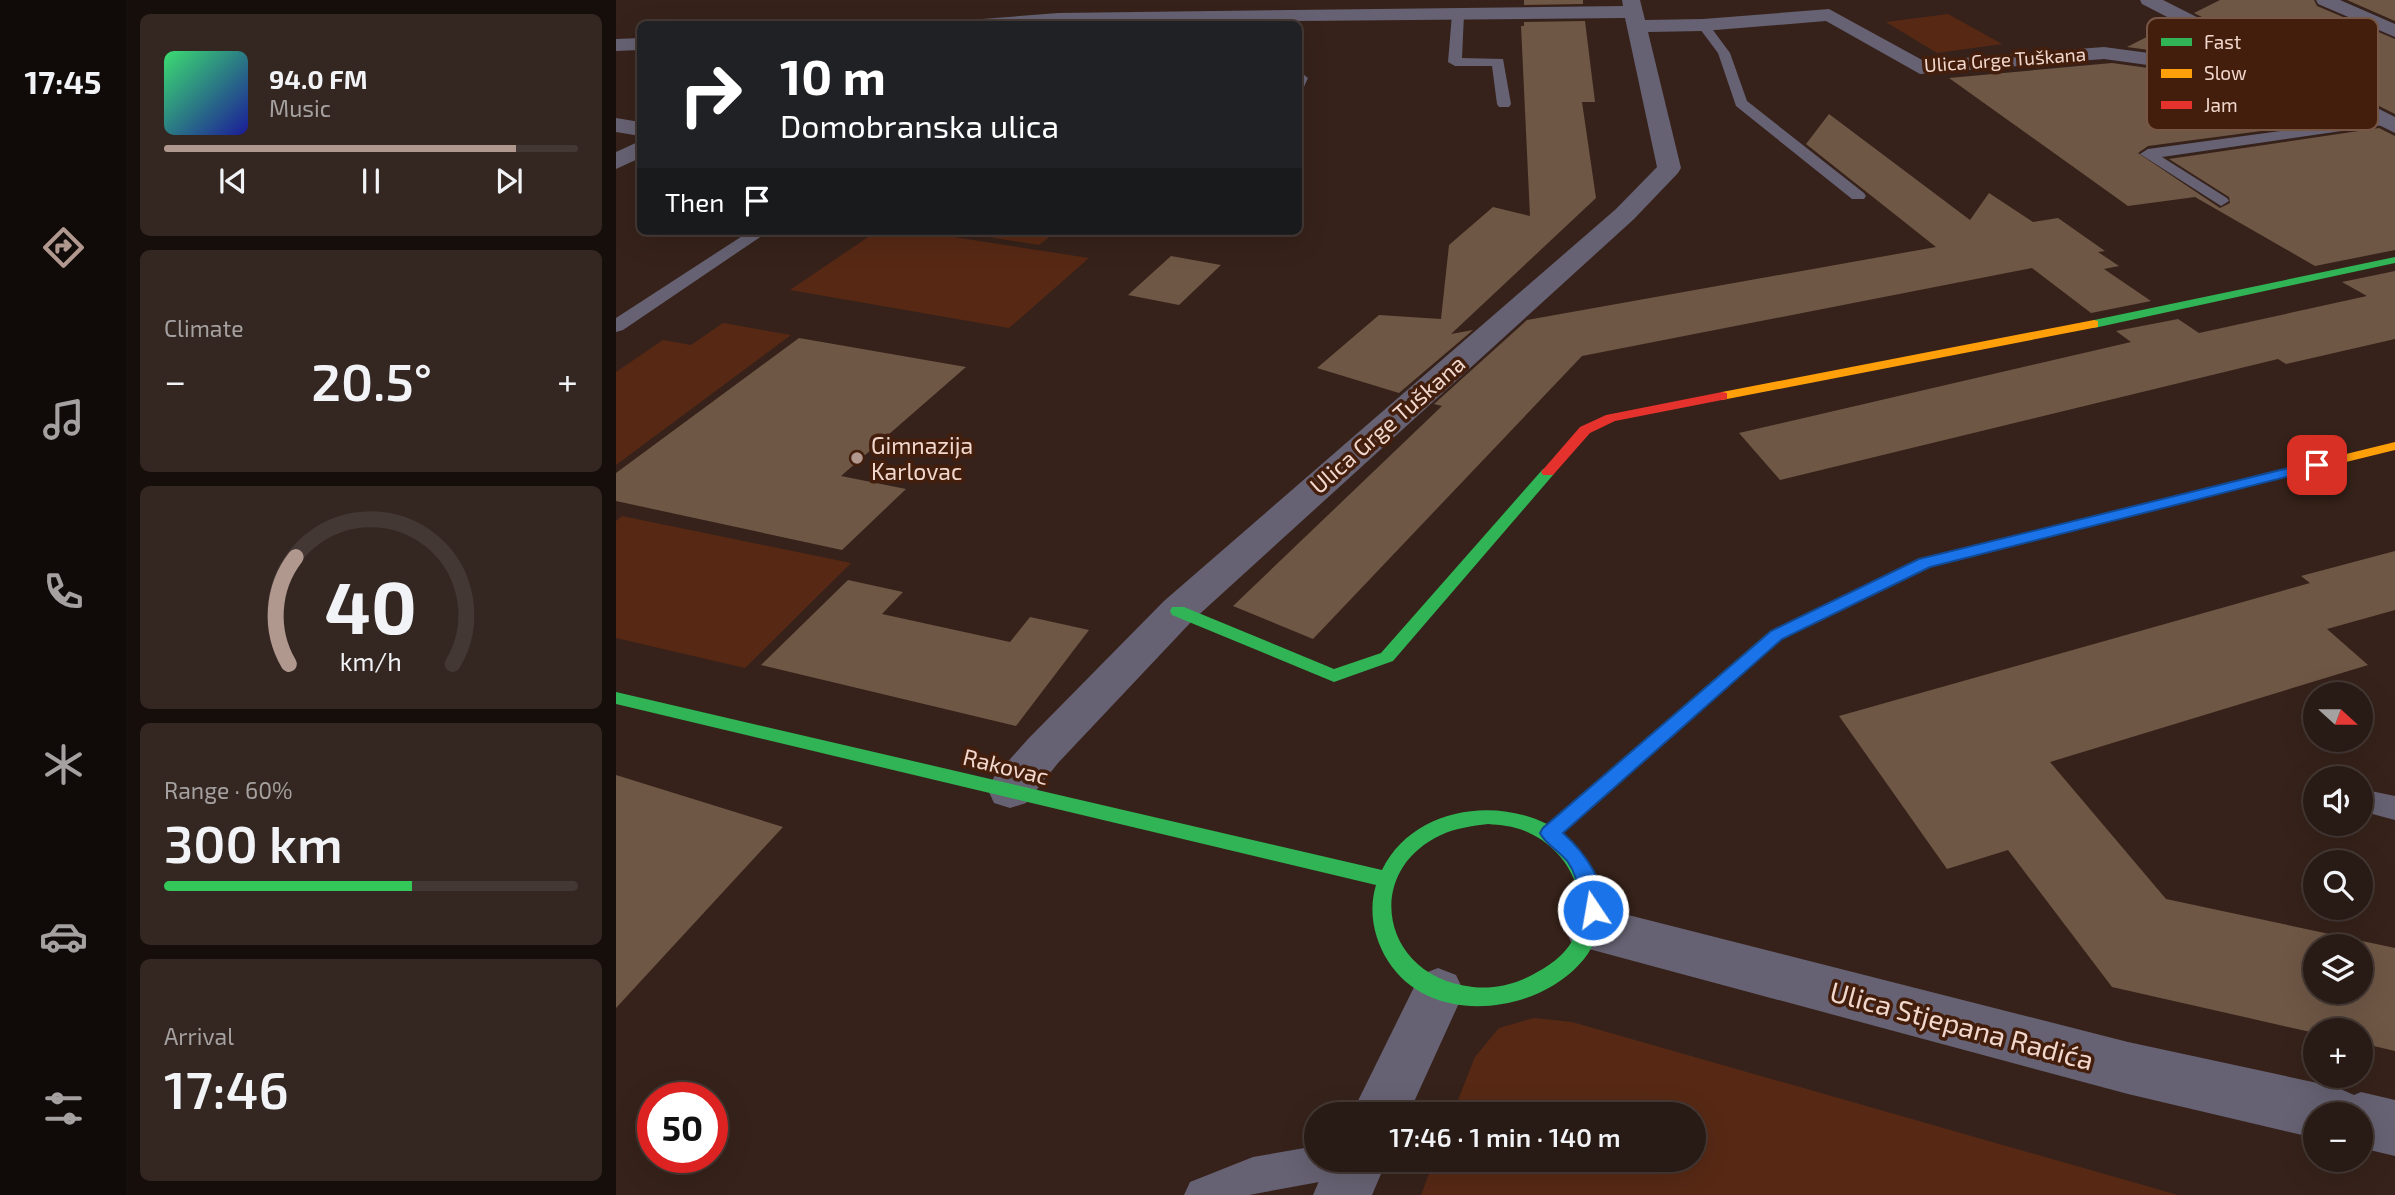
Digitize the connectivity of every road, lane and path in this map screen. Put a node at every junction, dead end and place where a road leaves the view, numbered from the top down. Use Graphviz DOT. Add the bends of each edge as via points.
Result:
graph roads {
  1 [pos="2148,0"];
  2 [pos="2325,0"];
  3 [pos="1633,12"];
  4 [pos="1458,14"];
  5 [pos="2183,18"];
  6 [pos="2366,18"];
  7 [pos="1266,21"];
  8 [pos="2378,23"];
  9 [pos="1703,26"];
  10 [pos="2395,31"];
  11 [pos="637,44"];
  12 [pos="616,45"];
  13 [pos="2147,59"];
  14 [pos="1504,104"];
  15 [pos="616,125"];
  16 [pos="637,128"];
  17 [pos="2343,130"];
  18 [pos="637,150"];
  19 [pos="616,162"];
  20 [pos="1858,196"];
  21 [pos="2221,201"];
  22 [pos="755,235"];
  23 [pos="2395,260"];
  24 [pos="616,327"];
  25 [pos="2395,446"];
  26 [pos="1178,611"];
  27 [pos="616,698"];
  28 [pos="1010,790"];
  29 [pos="2373,803"];
  30 [pos="2395,808"];
  31 [pos="1550,833"];
  32 [pos="1385,880"];
  33 [pos="1589,927"];
  34 [pos="1438,992"];
  35 [pos="1385,1102"];
  36 [pos="2303,1108"];
  37 [pos="2373,1123"];
  38 [pos="2395,1128"];
  39 [pos="1304,1166"];
  40 [pos="1353,1172"];
  41 [pos="1203,1195"];
  42 [pos="1342,1195"];
  1 -- 5 [label="street, Ulica Grge Tuškana"];
  2 -- 6 [label="street"];
  3 -- 4 [label="street, Ulica Grge Tuškana"];
  3 -- 9 [label="street, Ulica Grge Tuškana"];
  3 -- 26 [label="street, Ulica Grge Tuškana" via="1669,168 1625,214"];
  4 -- 7 [label="street, Ulica Grge Tuškana"];
  4 -- 14 [label="lane" via="1455,62 1498,62"];
  8 -- 10 [label="street"];
  9 -- 13 [label="street, Ulica Grge Tuškana" via="1829,15 1920,68 2104,53"];
  9 -- 20 [label="lane" via="1724,53 1741,103"];
  11 -- 12 [label="street"];
  15 -- 16 [label="street"];
  17 -- 21 [label="lane" via="2148,155"];
  18 -- 19 [label="street"];
  22 -- 24 [label="lane"];
  23 -- 26 [label="main road" via="2146,314 1611,418 1585,430 1387,657 1334,676"];
  25 -- 31 [label="main road" via="1925,563 1776,635"];
  26 -- 28 [label="street, Ulica Grge Tuškana"];
  27 -- 28 [label="main road, Rakovac"];
  28 -- 32 [label="main road, Rakovac"];
  29 -- 30 [label="lane"];
  31 -- 32 [label="main road" via="1520,820 1488,816 1455,820 1425,834 1400,854"];
  31 -- 33 [label="main road" via="1574,854 1589,881 1593,910"];
  32 -- 34 [label="main road" via="1380,912 1387,942 1405,969"];
  33 -- 34 [label="main road" via="1568,967 1539,988 1505,999 1467,999"];
  33 -- 36 [label="street, Ulica Stjepana Radića" via="2127,1068"];
  34 -- 35 [label="street"];
  37 -- 38 [label="street"];
  39 -- 41 [label="lane" via="1253,1175"];
  40 -- 42 [label="street"];
}
